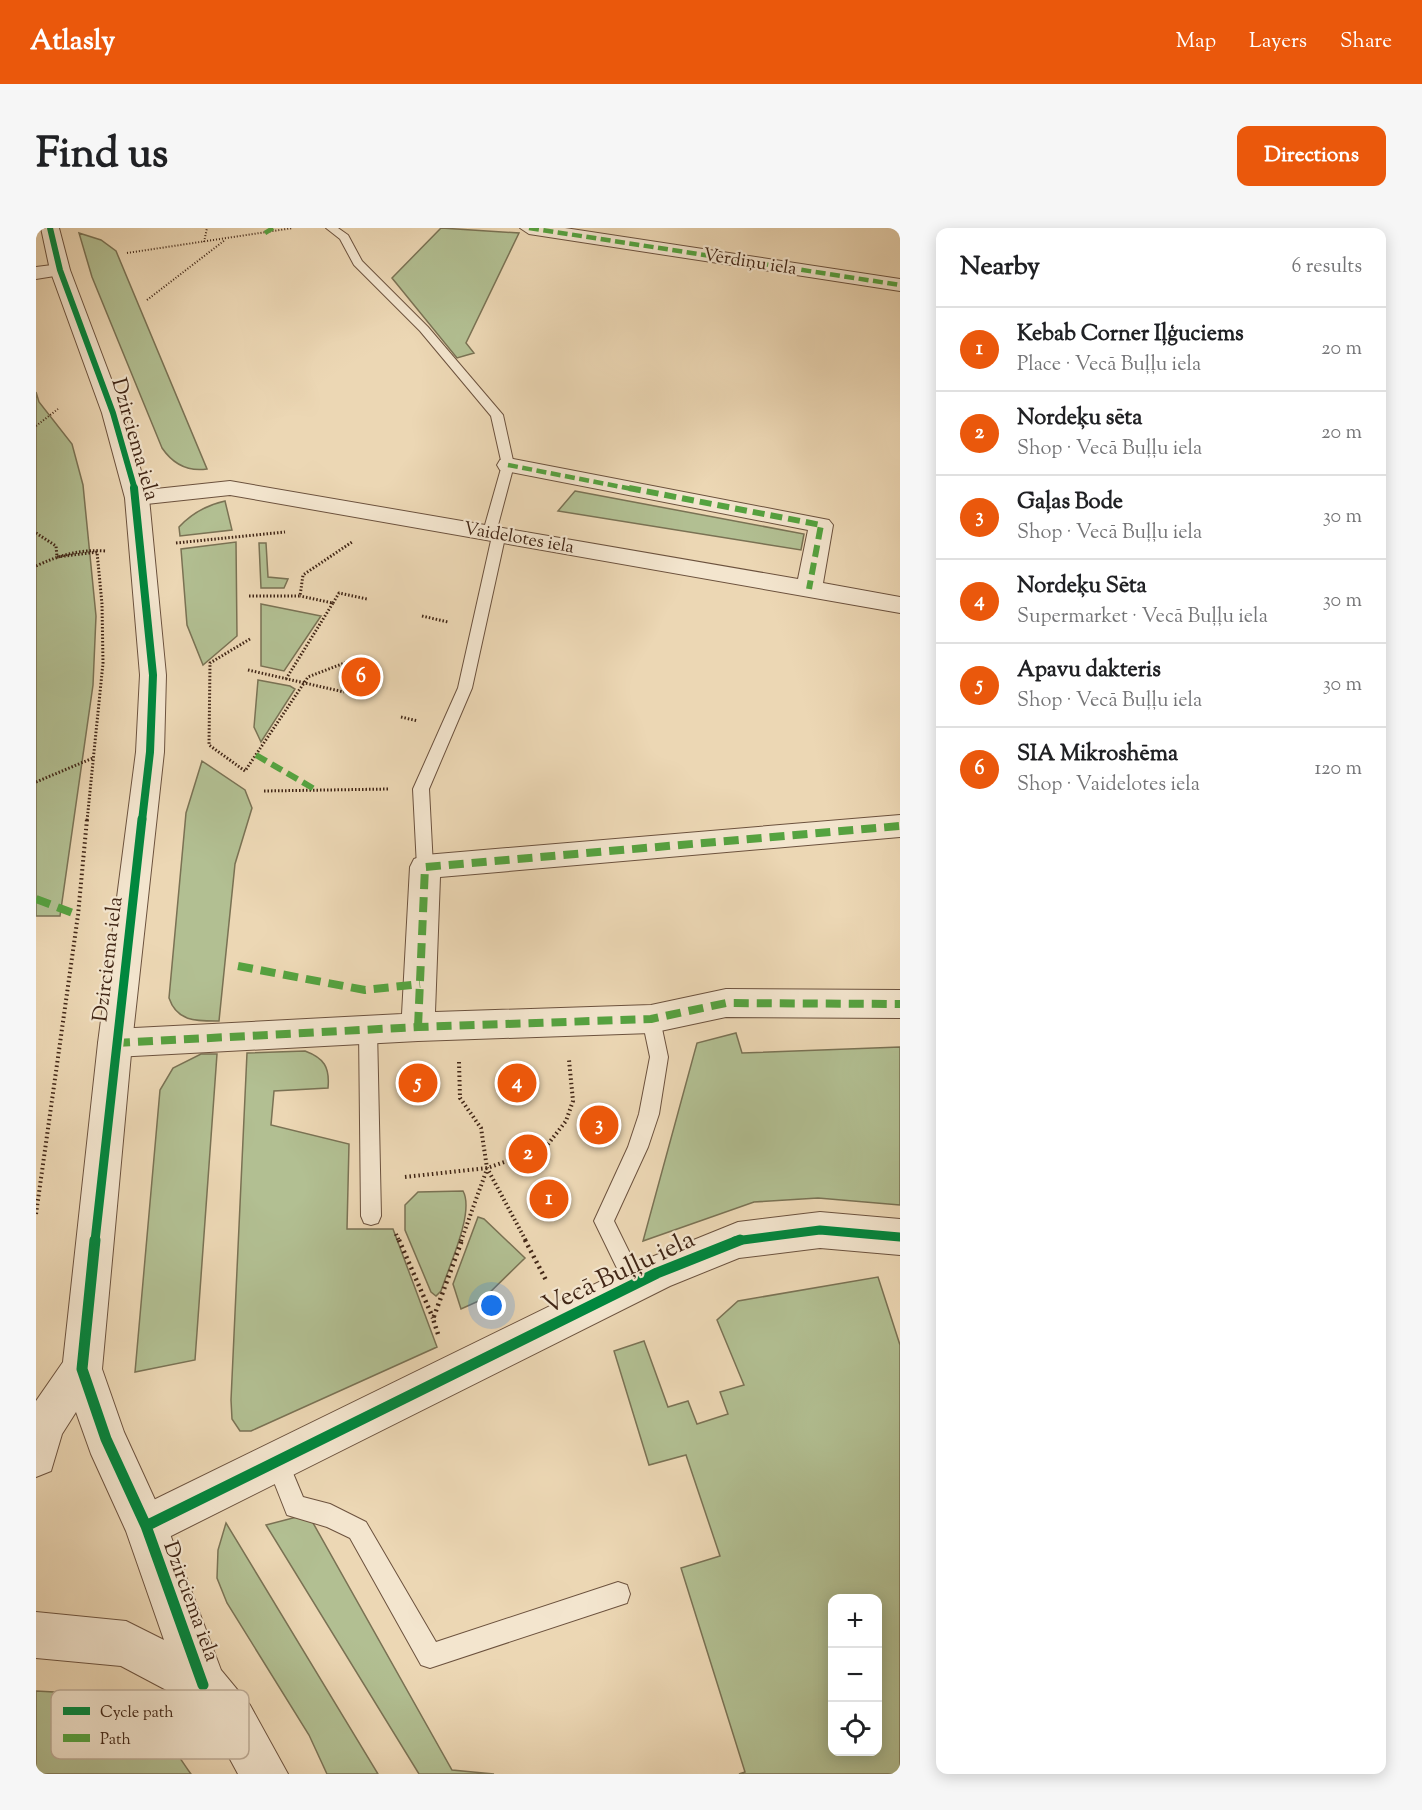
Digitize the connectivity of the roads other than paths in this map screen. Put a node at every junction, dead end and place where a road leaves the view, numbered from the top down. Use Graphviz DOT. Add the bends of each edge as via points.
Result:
graph roads {
  1 [pos="50,228"];
  2 [pos="331,228"];
  3 [pos="353,228"];
  4 [pos="529,228"];
  5 [pos="344,237"];
  6 [pos="48,272"];
  7 [pos="900,285"];
  8 [pos="508,465"];
  9 [pos="137,498"];
  10 [pos="495,533"];
  11 [pos="809,589"];
  12 [pos="900,605"];
  13 [pos="900,826"];
  14 [pos="425,867"];
  15 [pos="900,1004"];
  16 [pos="651,1019"];
  17 [pos="418,1027"];
  18 [pos="368,1029"];
  19 [pos="115,1043"];
  20 [pos="371,1216"];
  21 [pos="900,1237"];
  22 [pos="635,1284"];
  23 [pos="82,1369"];
  24 [pos="36,1455"];
  25 [pos="277,1462"];
  26 [pos="146,1526"];
  27 [pos="618,1594"];
  28 [pos="36,1635"];
  29 [pos="203,1685"];
  30 [pos="207,1690"];
  31 [pos="249,1747"];
  32 [pos="264,1774"];
  1 -- 6 [label="street, Dzirciema iela"];
  2 -- 5 [label="lane"];
  3 -- 5 [label="lane"];
  4 -- 7 [label="street, Vērdiņu iela"];
  5 -- 8 [label="lane" via="358,263 424,329 497,415"];
  6 -- 9 [label="street, Dzirciema iela" via="113,412"];
  8 -- 10 [label="lane"];
  8 -- 11 [label="street" via="821,525"];
  9 -- 10 [label="street, Vaidelotes iela" via="230,488"];
  9 -- 19 [label="street, Dzirciema iela" via="153,675 150,752"];
  10 -- 11 [label="street, Vaidelotes iela"];
  10 -- 14 [label="lane" via="465,688 421,789"];
  11 -- 12 [label="street, Vaidelotes iela"];
  13 -- 14 [label="street"];
  14 -- 17 [label="street"];
  15 -- 16 [label="street" via="726,1004"];
  16 -- 17 [label="street"];
  16 -- 22 [label="lane" via="659,1057 649,1114 604,1221"];
  17 -- 18 [label="street"];
  18 -- 19 [label="street"];
  18 -- 20 [label="lane"];
  19 -- 23 [label="street, Dzirciema iela"];
  21 -- 22 [label="street, Vecā Buļļu iela" via="820,1230 738,1240"];
  22 -- 25 [label="street, Vecā Buļļu iela"];
  23 -- 24 [label="street, Dzirciema iela" via="43,1426"];
  23 -- 26 [label="street, Dzirciema iela" via="106,1438"];
  25 -- 26 [label="street, Vecā Buļļu iela"];
  25 -- 27 [label="lane" via="295,1507 330,1516 358,1530 430,1656"];
  26 -- 29 [label="street, Dzirciema iela"];
  28 -- 29 [label="street" via="126,1644"];
  29 -- 30 [label="street"];
  31 -- 32 [label="street"];
}
